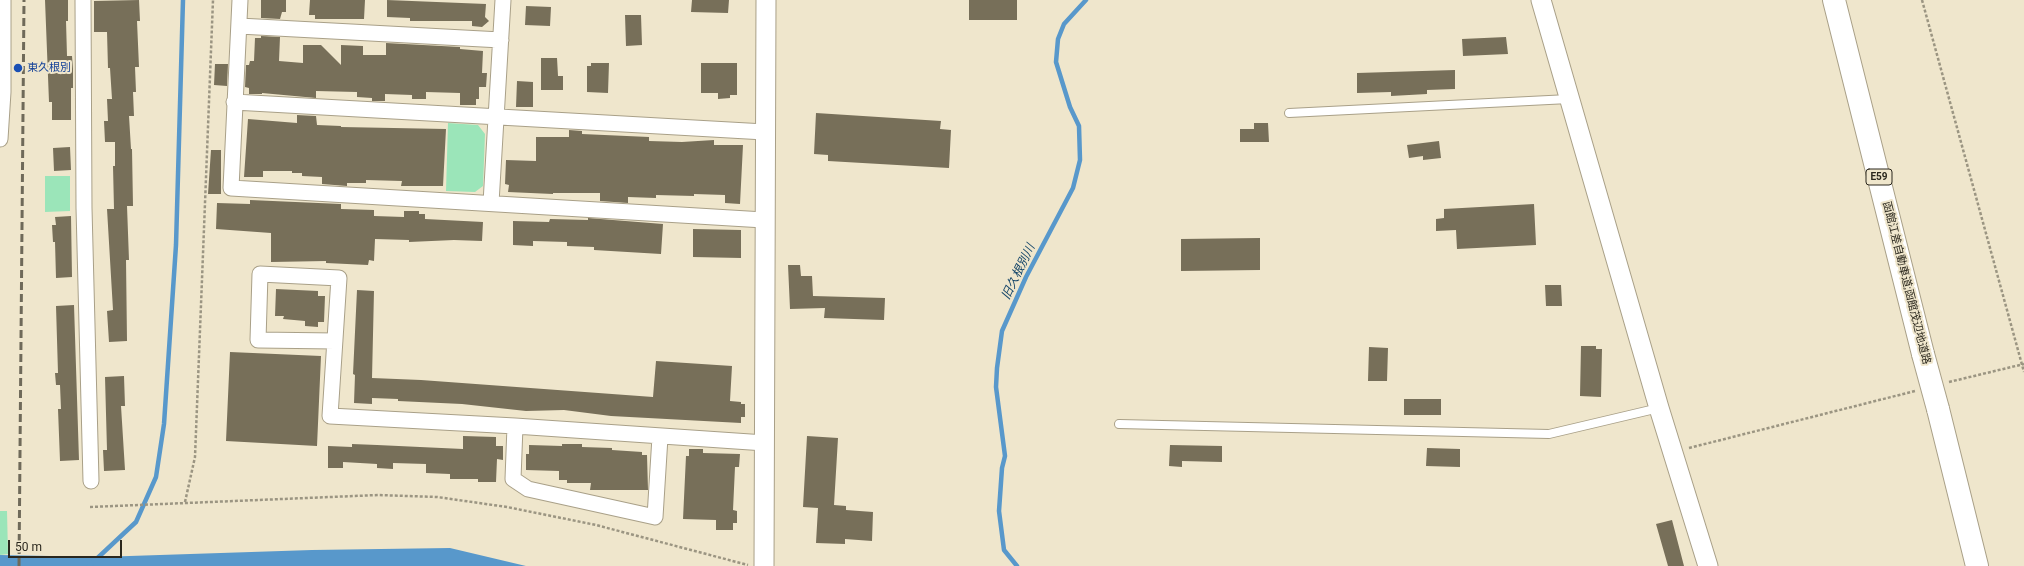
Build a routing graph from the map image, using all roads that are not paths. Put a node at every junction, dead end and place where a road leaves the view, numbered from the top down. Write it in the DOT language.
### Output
graph roads {
  1 [pos="3,0"];
  2 [pos="83,0"];
  3 [pos="240,0"];
  4 [pos="503,0"];
  5 [pos="766,0"];
  6 [pos="1540,0"];
  7 [pos="1834,0"];
  8 [pos="239,26"];
  9 [pos="501,40"];
  10 [pos="1569,99"];
  11 [pos="234,102"];
  12 [pos="1289,113"];
  13 [pos="497,116"];
  14 [pos="765,132"];
  15 [pos="0,139"];
  16 [pos="491,203"];
  17 [pos="764,220"];
  18 [pos="335,341"];
  19 [pos="1659,408"];
  20 [pos="1119,424"];
  21 [pos="515,426"];
  22 [pos="660,437"];
  23 [pos="765,443"];
  24 [pos="91,482"];
  25 [pos="1965,525"];
  26 [pos="763,564"];
  27 [pos="1708,566"];
  28 [pos="1968,566"];
  29 [pos="1977,566"];
  1 -- 15 [label="street"];
  2 -- 24 [label="street"];
  3 -- 8 [label="street"];
  4 -- 9 [label="street"];
  5 -- 14 [label="street"];
  6 -- 10 [label="street"];
  7 -- 25 [label="highway, 函館江差自動車道;函館茂辺地道路 / E59, bridge"];
  8 -- 9 [label="street"];
  8 -- 11 [label="street"];
  9 -- 13 [label="street"];
  10 -- 12 [label="lane"];
  10 -- 19 [label="street"];
  11 -- 13 [label="street"];
  11 -- 16 [label="street"];
  13 -- 14 [label="street"];
  13 -- 16 [label="street"];
  14 -- 17 [label="street"];
  16 -- 17 [label="street"];
  17 -- 23 [label="street"];
  18 -- 18 [label="street"];
  18 -- 21 [label="street"];
  19 -- 20 [label="lane"];
  19 -- 27 [label="street"];
  21 -- 22 [label="street"];
  21 -- 22 [label="street"];
  22 -- 23 [label="street"];
  23 -- 26 [label="street"];
  25 -- 28 [label="highway"];
  25 -- 29 [label="highway, 函館江差自動車道;函館茂辺地道路 / E59"];
}
